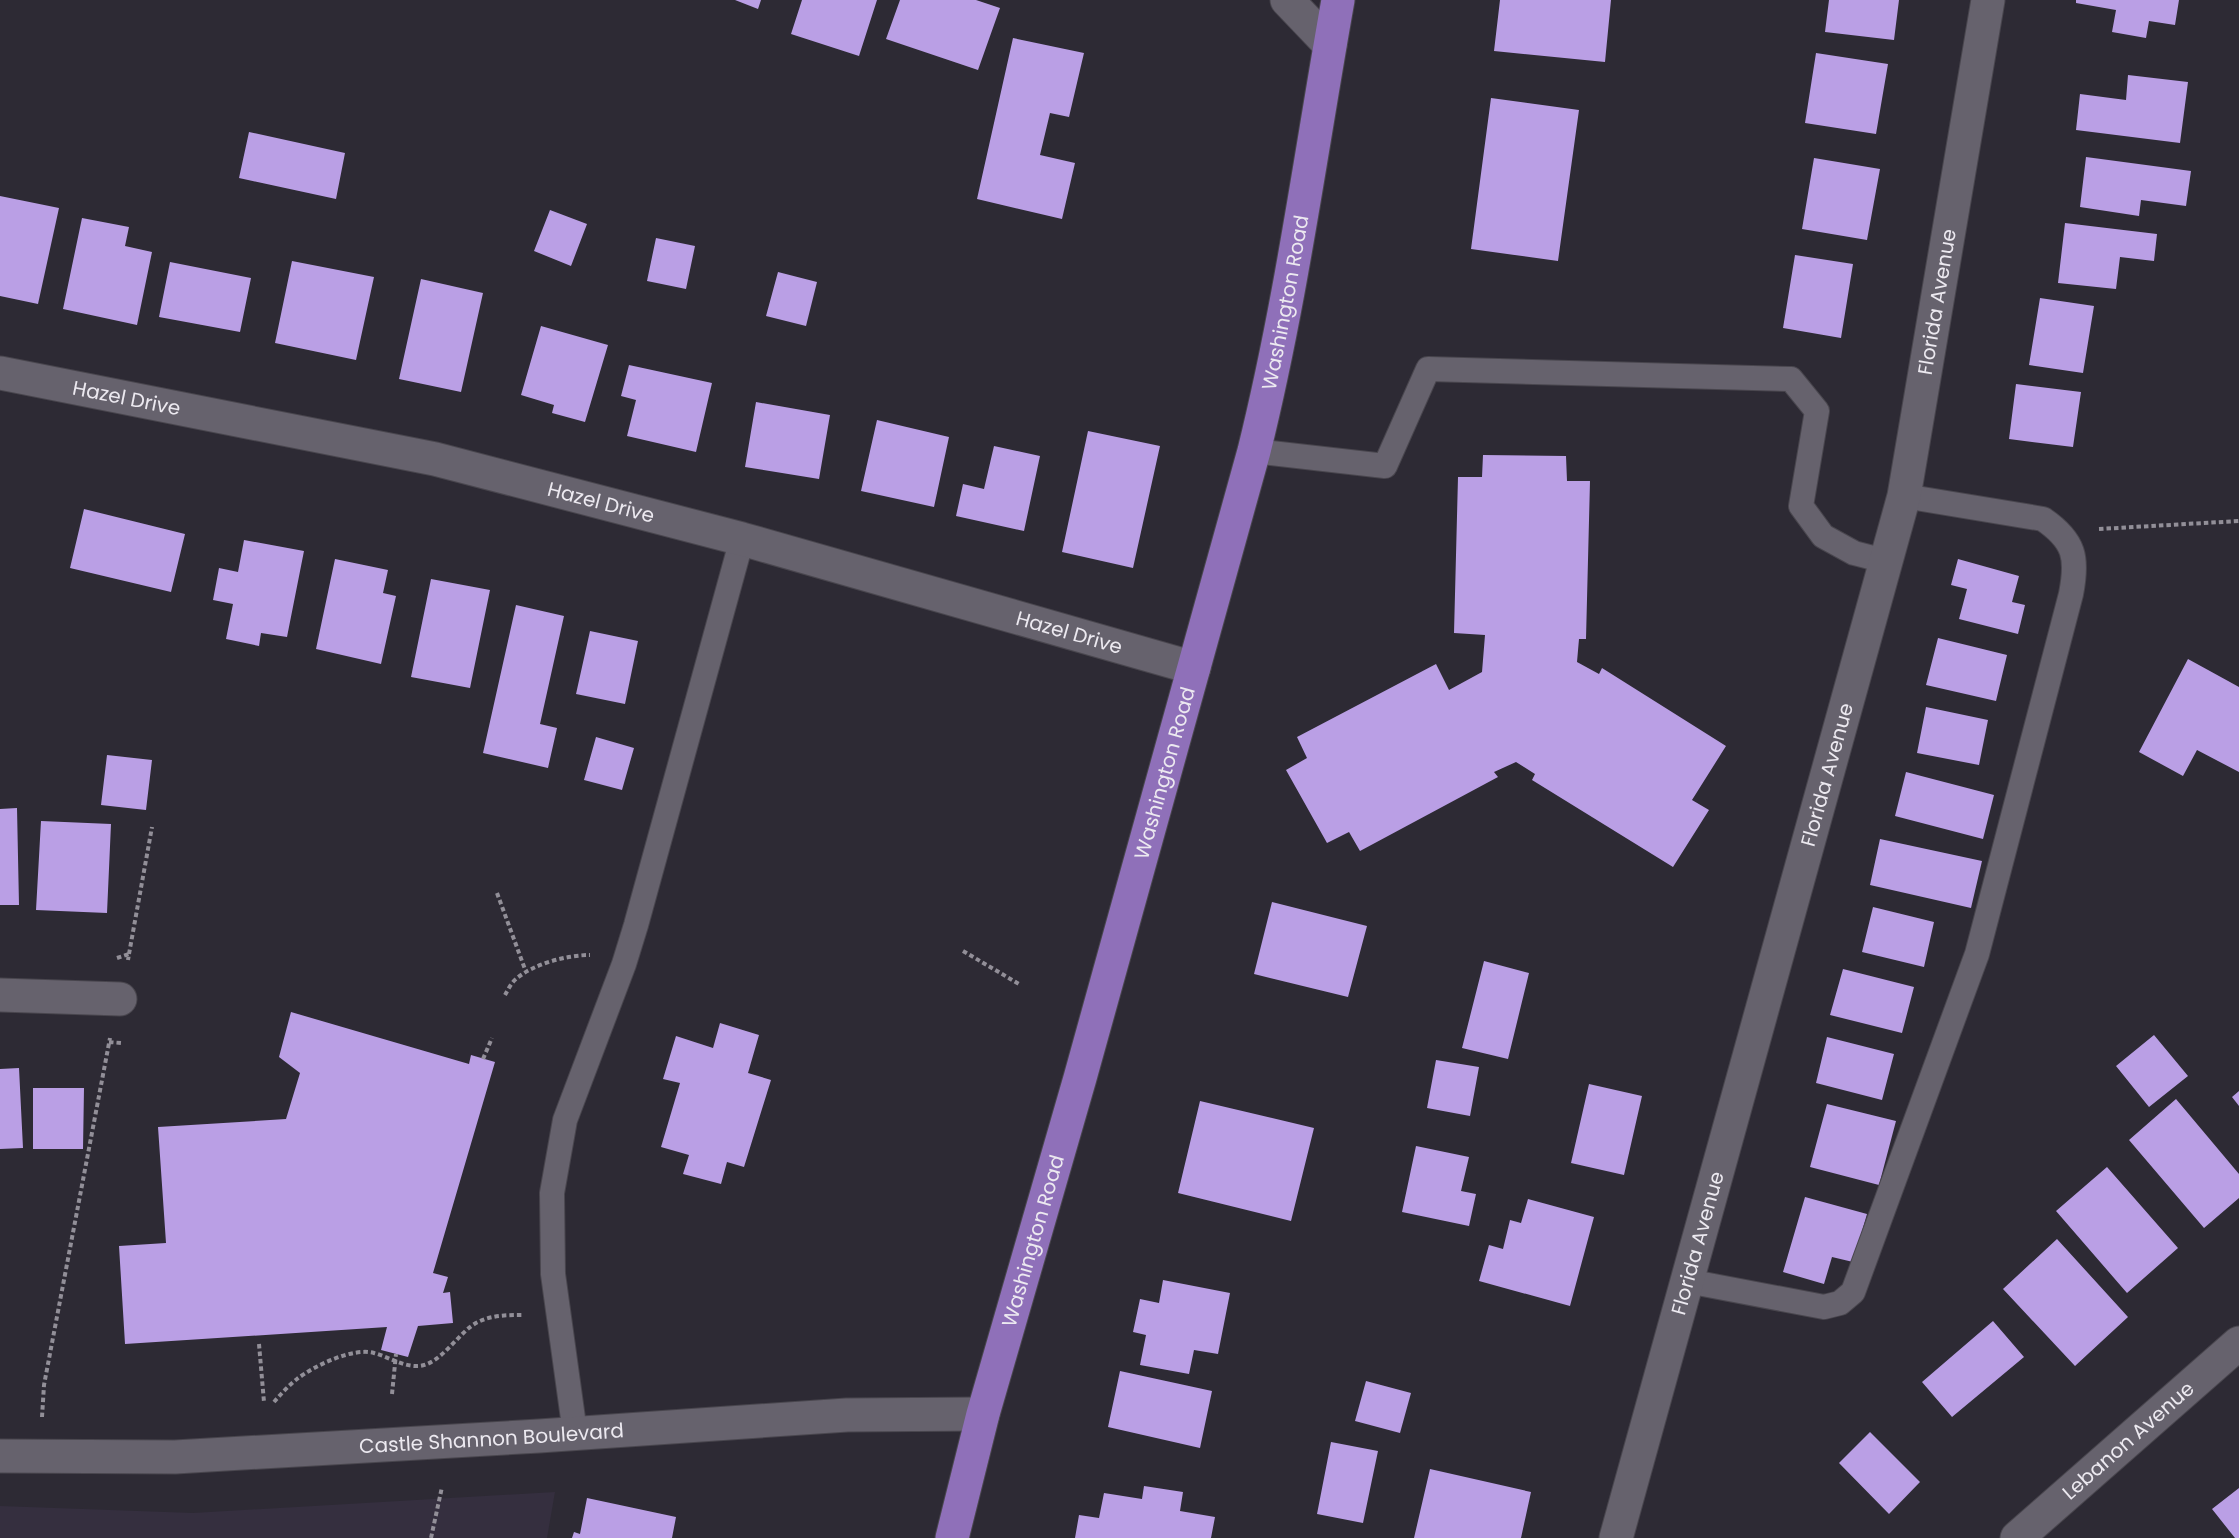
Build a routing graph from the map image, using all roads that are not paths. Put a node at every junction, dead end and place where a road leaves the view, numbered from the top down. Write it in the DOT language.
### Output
graph roads {
  1 [pos="1287,0"];
  2 [pos="1338,0"];
  3 [pos="1988,0"];
  4 [pos="1330,45"];
  5 [pos="0,373"];
  6 [pos="1254,451"];
  7 [pos="1904,496"];
  8 [pos="742,539"];
  9 [pos="1885,561"];
  10 [pos="1194,668"];
  11 [pos="0,995"];
  12 [pos="120,999"];
  13 [pos="1687,1281"];
  14 [pos="2239,1343"];
  15 [pos="982,1414"];
  16 [pos="575,1433"];
  17 [pos="0,1456"];
  18 [pos="952,1538"];
  19 [pos="1617,1538"];
  20 [pos="2017,1538"];
  1 -- 4 [label="street"];
  2 -- 4 [label="main road, Washington Road"];
  3 -- 7 [label="street, Florida Avenue"];
  4 -- 6 [label="main road, Washington Road"];
  5 -- 8 [label="street, Hazel Drive"];
  6 -- 9 [label="lane"];
  6 -- 10 [label="main road, Washington Road"];
  7 -- 9 [label="street, Florida Avenue"];
  7 -- 13 [label="lane"];
  8 -- 10 [label="street, Hazel Drive"];
  8 -- 16 [label="lane"];
  9 -- 13 [label="street, Florida Avenue"];
  10 -- 15 [label="main road, Washington Road"];
  11 -- 12 [label="street"];
  13 -- 19 [label="street, Florida Avenue"];
  14 -- 20 [label="street, Lebanon Avenue"];
  15 -- 16 [label="street, Castle Shannon Boulevard"];
  15 -- 18 [label="main road, Washington Road"];
  16 -- 17 [label="street, Castle Shannon Boulevard"];
}
